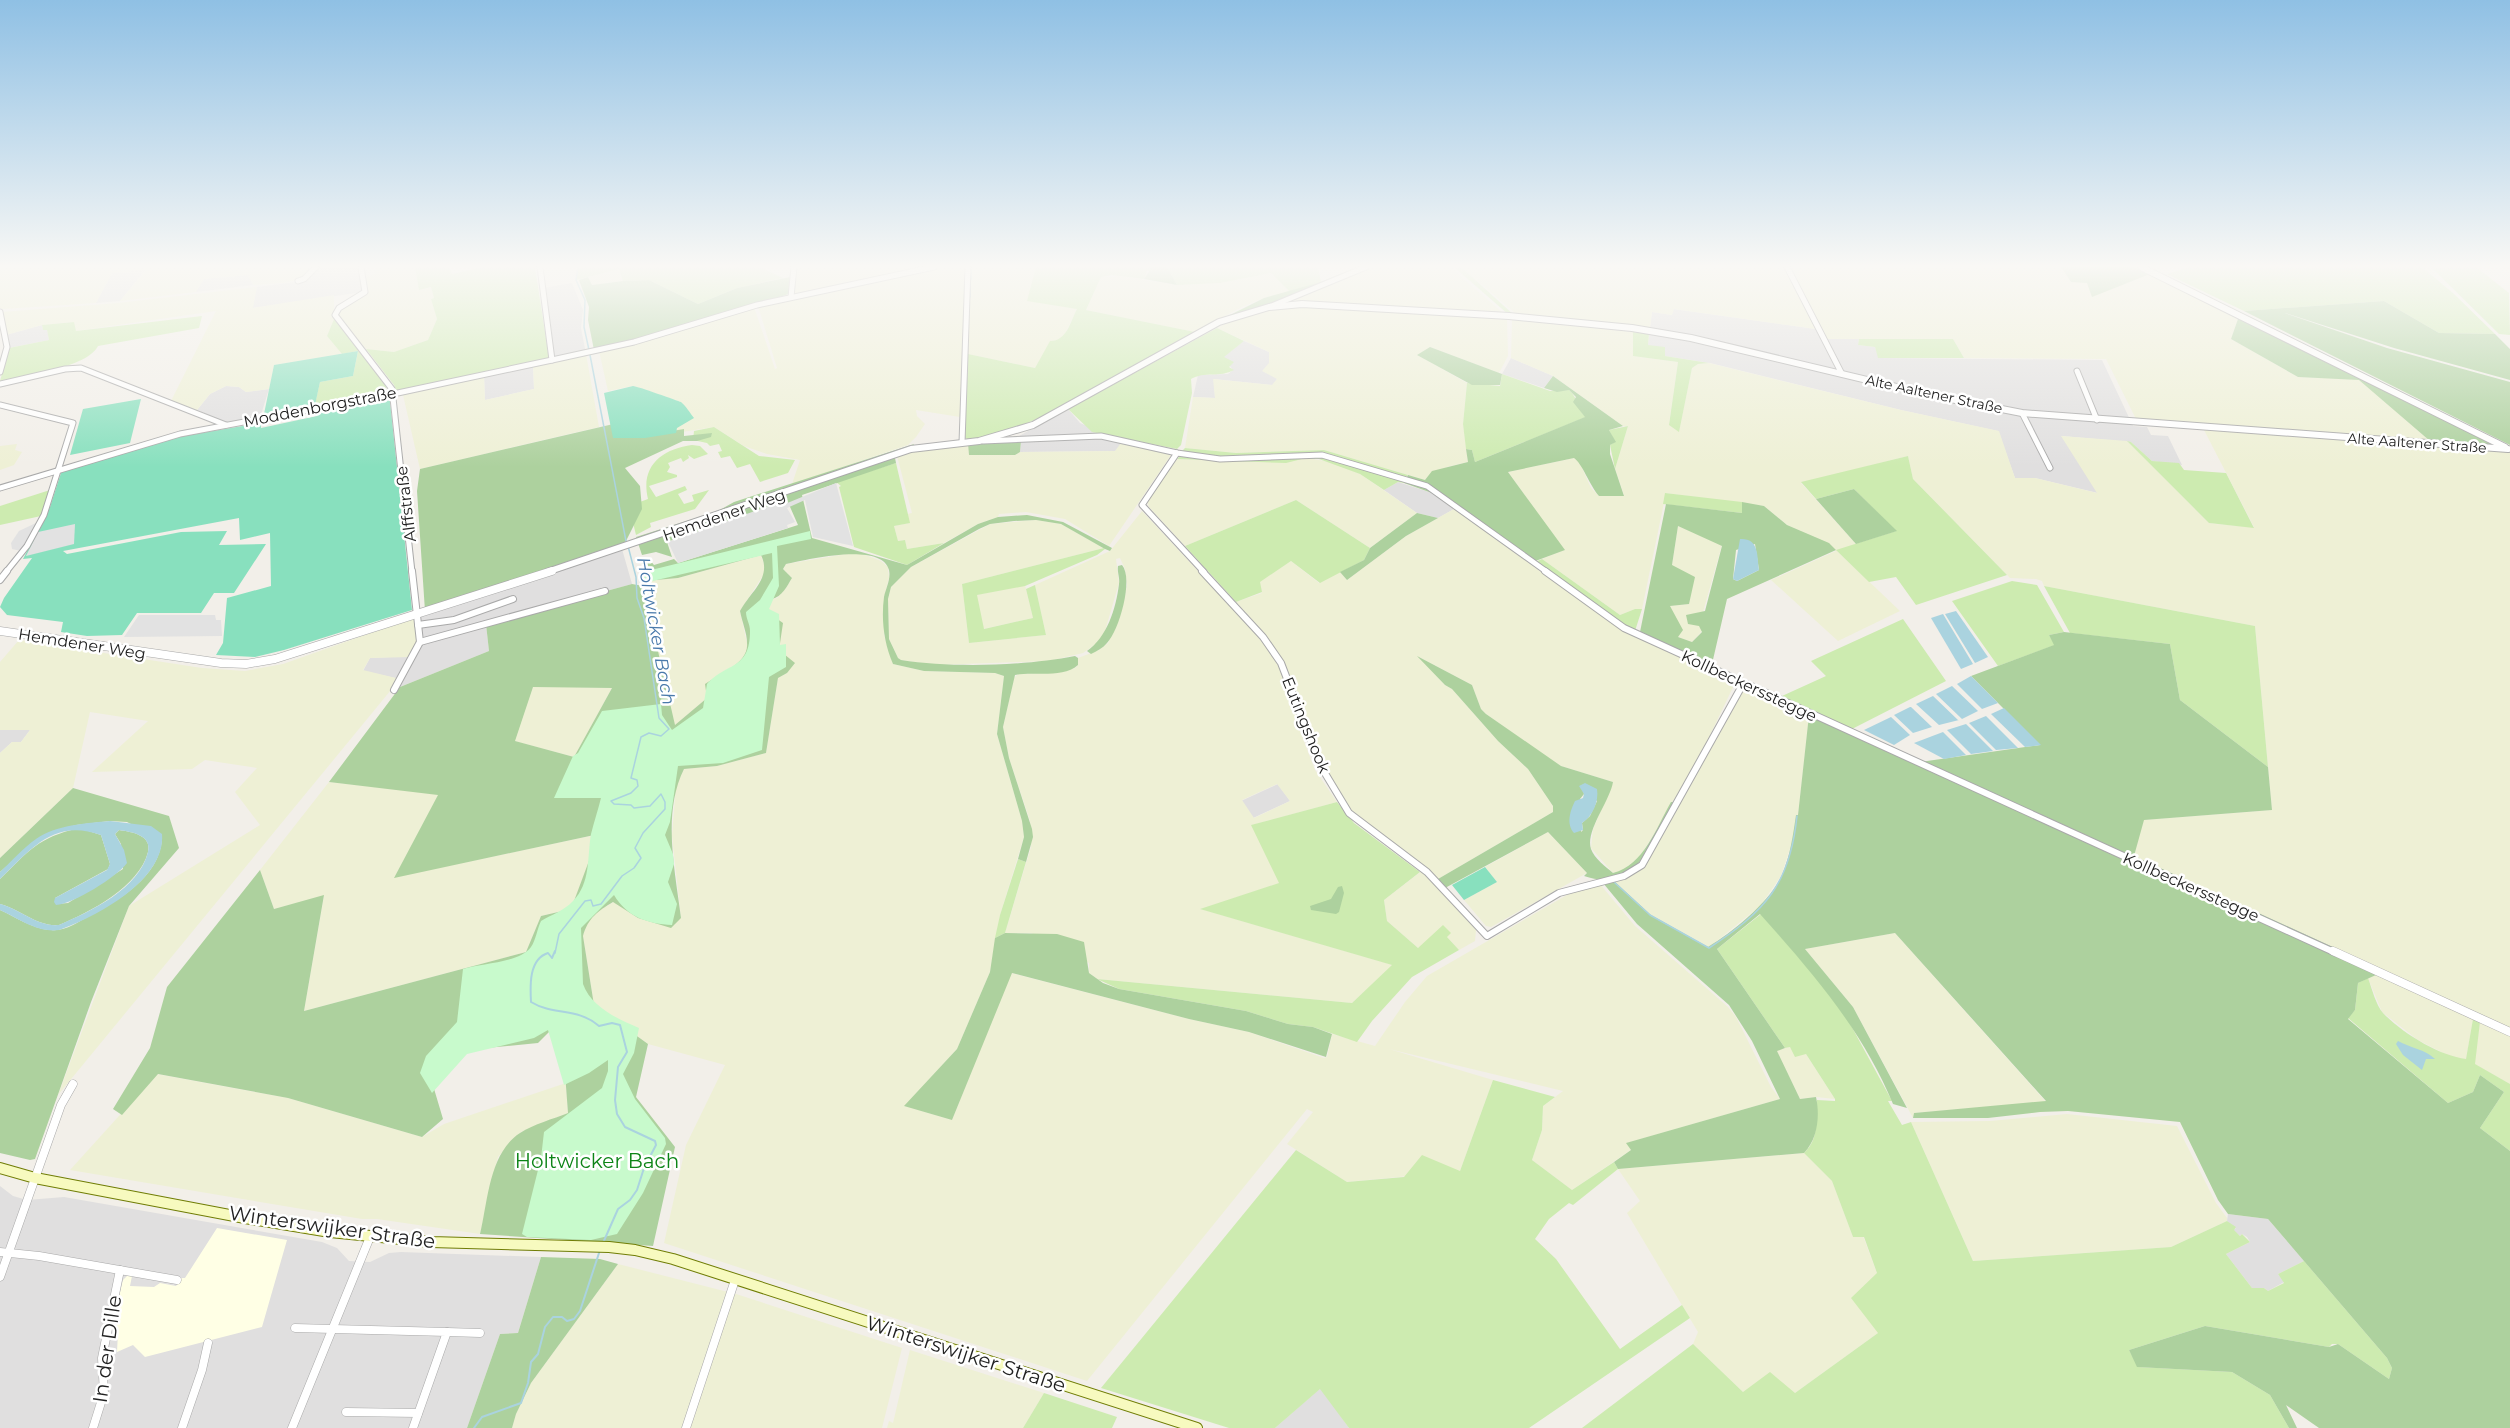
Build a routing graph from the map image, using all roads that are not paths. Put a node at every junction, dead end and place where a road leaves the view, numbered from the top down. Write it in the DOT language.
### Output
graph roads {
  1 [pos="4,334"];
  2 [pos="350,334"];
  3 [pos="549,334"];
  4 [pos="663,334"];
  5 [pos="966,334"];
  6 [pos="1198,334"];
  7 [pos="1665,334"];
  8 [pos="1821,334"];
  9 [pos="2276,334"];
  10 [pos="552,360"];
  11 [pos="2077,371"];
  12 [pos="0,372"];
  13 [pos="1842,374"];
  14 [pos="0,384"];
  15 [pos="393,394"];
  16 [pos="0,405"];
  17 [pos="2022,413"];
  18 [pos="2097,420"];
  19 [pos="226,425"];
  20 [pos="979,441"];
  21 [pos="962,443"];
  22 [pos="2509,449"];
  23 [pos="1177,453"];
  24 [pos="2050,468"];
  25 [pos="58,469"];
  26 [pos="0,488"];
  27 [pos="0,580"];
  28 [pos="605,591"];
  29 [pos="513,599"];
  30 [pos="493,608"];
  31 [pos="417,614"];
  32 [pos="496,621"];
  33 [pos="418,625"];
  34 [pos="0,631"];
  35 [pos="420,642"];
  36 [pos="1743,684"];
  37 [pos="394,690"];
  38 [pos="2510,1032"];
  39 [pos="73,1084"];
  40 [pos="0,1168"];
  41 [pos="35,1178"];
  42 [pos="370,1237"];
  43 [pos="4,1252"];
  44 [pos="120,1270"];
  45 [pos="0,1277"];
  46 [pos="177,1280"];
  47 [pos="735,1280"];
  48 [pos="295,1329"];
  49 [pos="332,1330"];
  50 [pos="447,1332"];
  51 [pos="480,1333"];
  52 [pos="208,1343"];
  53 [pos="346,1412"];
  54 [pos="418,1413"];
  55 [pos="93,1428"];
  56 [pos="182,1428"];
  57 [pos="292,1428"];
  58 [pos="413,1428"];
  59 [pos="686,1428"];
  60 [pos="1197,1428"];
  1 -- 12 [label="street"];
  2 -- 15 [label="street"];
  3 -- 10 [label="street"];
  4 -- 10 [label="street, Moddenborgstraße"];
  5 -- 21 [label="street"];
  6 -- 20 [label="street, Alte Aaltener Straße"];
  7 -- 13 [label="street, Alte Aaltener Straße"];
  8 -- 13 [label="street"];
  9 -- 22 [label="street"];
  10 -- 15 [label="street, Moddenborgstraße"];
  11 -- 18 [label="street"];
  13 -- 17 [label="street, Alte Aaltener Straße"];
  14 -- 19 [label="street"];
  15 -- 19 [label="street, Moddenborgstraße"];
  15 -- 31 [label="street, Alffstraße"];
  16 -- 25 [label="street"];
  17 -- 18 [label="street, Alte Aaltener Straße"];
  17 -- 24 [label="street"];
  18 -- 22 [label="street, Alte Aaltener Straße"];
  19 -- 25 [label="street, Moddenborgstraße"];
  20 -- 21 [label="street, Alte Aaltener Straße"];
  20 -- 23 [label="street, Kollbeckersstegge"];
  21 -- 31 [label="street, Hemdener Weg"];
  23 -- 36 [label="street, Kollbeckersstegge"];
  23 -- 36 [label="street, Eutingshook"];
  25 -- 26 [label="street, Moddenborgstraße"];
  25 -- 27 [label="street"];
  28 -- 32 [label="street"];
  29 -- 30 [label="street"];
  30 -- 32 [label="street"];
  30 -- 33 [label="street"];
  31 -- 33 [label="street"];
  31 -- 34 [label="street, Hemdener Weg"];
  32 -- 35 [label="street"];
  33 -- 35 [label="street"];
  35 -- 37 [label="street"];
  36 -- 38 [label="street, Kollbeckersstegge"];
  39 -- 41 [label="street"];
  40 -- 41 [label="main road, Winterswijker Straße"];
  41 -- 42 [label="main road, Winterswijker Straße"];
  41 -- 43 [label="street"];
  42 -- 47 [label="main road, Winterswijker Straße"];
  42 -- 49 [label="street"];
  43 -- 44 [label="street"];
  43 -- 45 [label="street"];
  44 -- 46 [label="street"];
  44 -- 55 [label="street, In der Dille"];
  47 -- 59 [label="street"];
  47 -- 60 [label="main road, Winterswijker Straße"];
  48 -- 49 [label="street"];
  49 -- 50 [label="street"];
  49 -- 57 [label="street"];
  50 -- 51 [label="street"];
  50 -- 54 [label="street"];
  52 -- 56 [label="street"];
  53 -- 54 [label="street"];
  54 -- 58 [label="street"];
}
